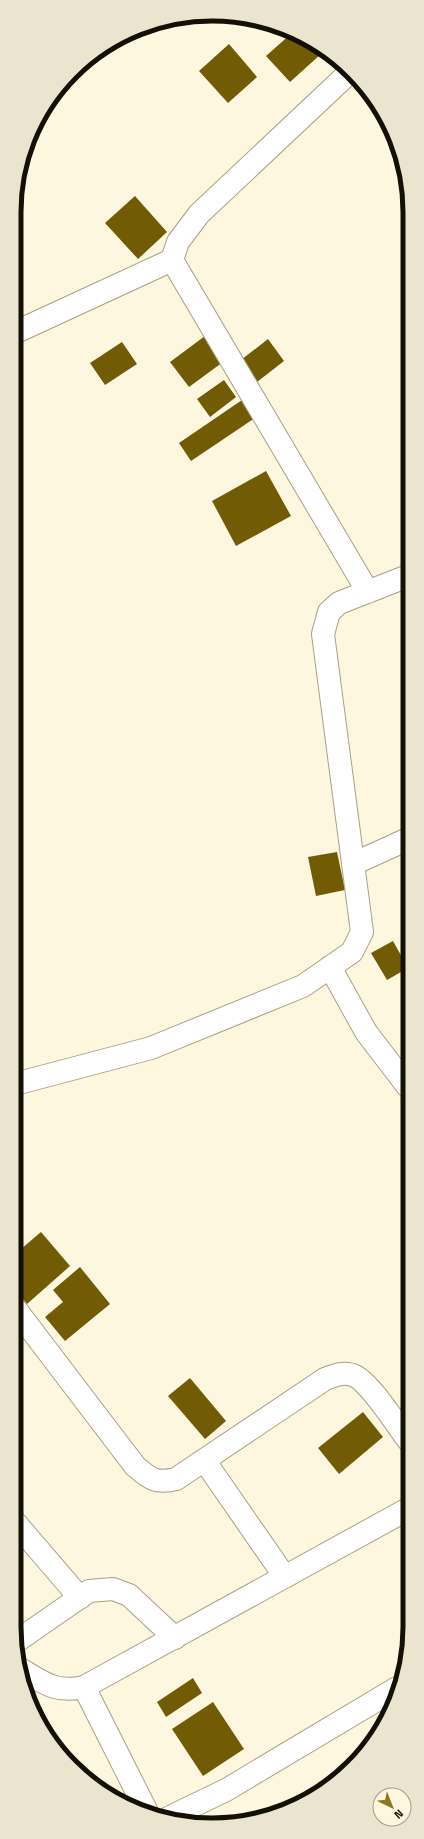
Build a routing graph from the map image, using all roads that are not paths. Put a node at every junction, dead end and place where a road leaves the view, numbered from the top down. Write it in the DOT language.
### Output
graph roads {
  1 [pos="346,76"];
  2 [pos="172,260"];
  3 [pos="21,330"];
  4 [pos="403,578"];
  5 [pos="368,592"];
  6 [pos="403,841"];
  7 [pos="353,864"];
  8 [pos="330,967"];
  9 [pos="403,1080"];
  10 [pos="21,1082"];
  11 [pos="21,1316"];
  12 [pos="403,1433"];
  13 [pos="204,1460"];
  14 [pos="403,1512"];
  15 [pos="21,1529"];
  16 [pos="284,1577"];
  17 [pos="80,1598"];
  18 [pos="21,1638"];
  19 [pos="175,1638"];
  20 [pos="27,1673"];
  21 [pos="84,1687"];
  22 [pos="392,1691"];
  23 [pos="143,1805"];
  24 [pos="176,1814"];
  1 -- 2 [label="street"];
  2 -- 3 [label="street"];
  2 -- 5 [label="street"];
  4 -- 5 [label="street"];
  5 -- 7 [label="street"];
  6 -- 7 [label="street"];
  7 -- 8 [label="street"];
  8 -- 9 [label="street"];
  8 -- 10 [label="street"];
  11 -- 13 [label="street"];
  12 -- 13 [label="street"];
  13 -- 16 [label="street"];
  14 -- 16 [label="street"];
  15 -- 17 [label="street"];
  16 -- 19 [label="street"];
  17 -- 18 [label="street"];
  17 -- 19 [label="street"];
  19 -- 21 [label="street"];
  20 -- 21 [label="street"];
  21 -- 23 [label="street"];
  22 -- 24 [label="street"];
}
